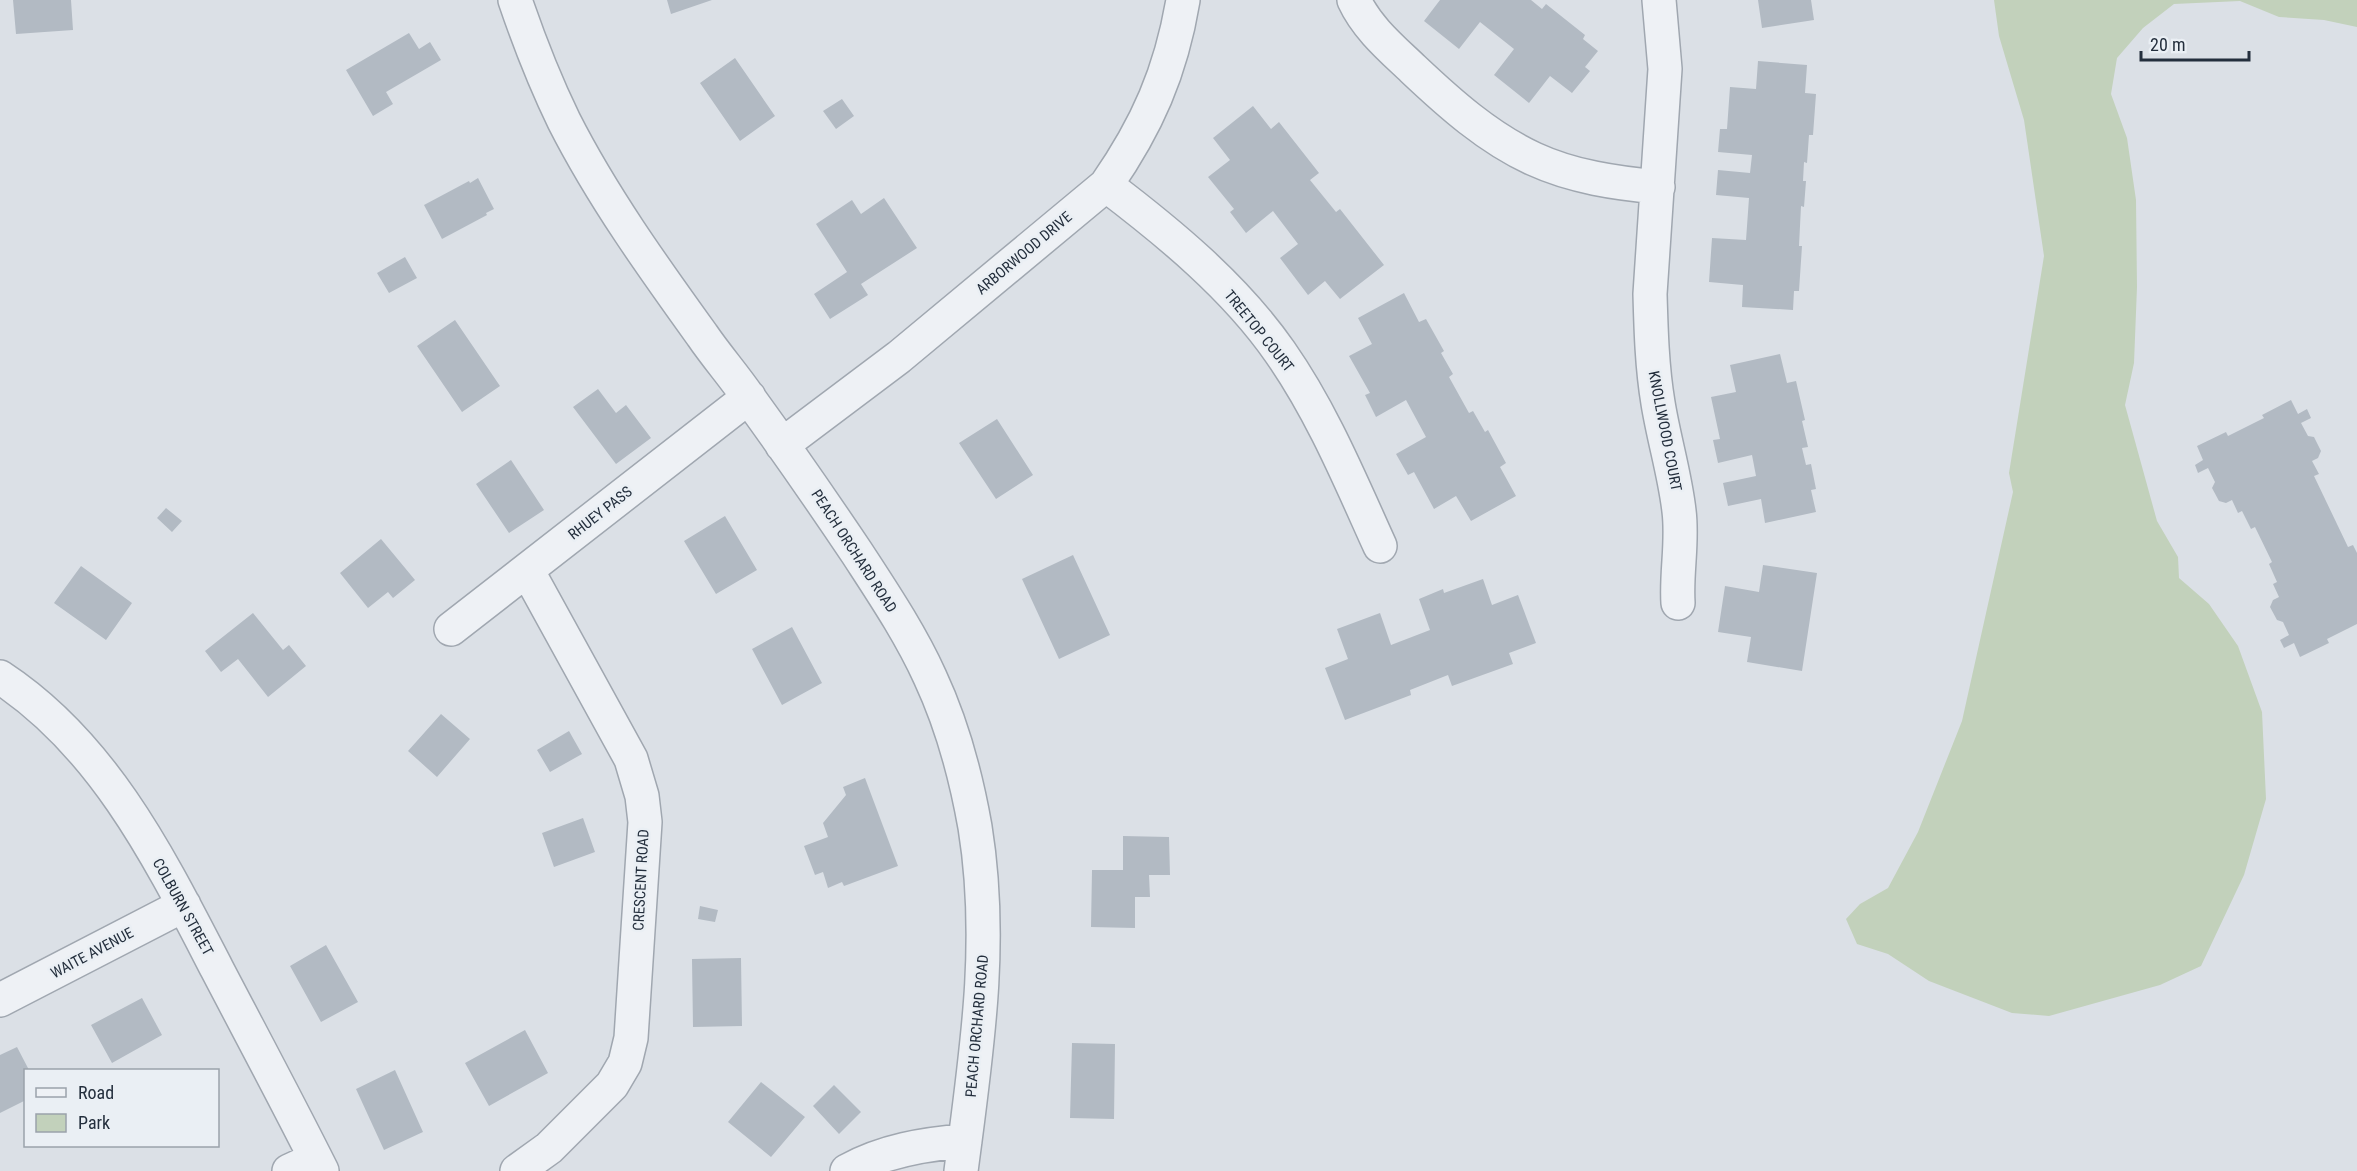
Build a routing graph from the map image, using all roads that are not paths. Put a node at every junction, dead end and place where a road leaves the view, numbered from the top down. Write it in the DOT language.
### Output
graph roads {
  1 [pos="515,0"];
  2 [pos="1183,0"];
  3 [pos="1354,0"];
  4 [pos="1659,0"];
  5 [pos="1106,185"];
  6 [pos="1658,188"];
  7 [pos="749,397"];
  8 [pos="782,445"];
  9 [pos="1380,546"];
  10 [pos="527,570"];
  11 [pos="1678,603"];
  12 [pos="451,629"];
  13 [pos="0,677"];
  14 [pos="184,905"];
  15 [pos="0,1000"];
  16 [pos="963,1156"];
  17 [pos="309,1167"];
  18 [pos="517,1171"];
  19 [pos="847,1171"];
  1 -- 7 [label="street, PEACH ORCHARD ROAD"];
  2 -- 5 [label="street, ARBORWOOD DRIVE"];
  3 -- 6 [label="street"];
  4 -- 6 [label="street, KNOLLWOOD COURT"];
  5 -- 8 [label="street, ARBORWOOD DRIVE"];
  5 -- 9 [label="street, TREETOP COURT"];
  6 -- 11 [label="street, KNOLLWOOD COURT"];
  7 -- 8 [label="street, PEACH ORCHARD ROAD"];
  7 -- 10 [label="street, RHUEY PASS"];
  8 -- 16 [label="street, PEACH ORCHARD ROAD"];
  10 -- 12 [label="street, RHUEY PASS"];
  10 -- 18 [label="street, CRESCENT ROAD"];
  13 -- 14 [label="street, COLBURN STREET"];
  14 -- 15 [label="street, WAITE AVENUE"];
  14 -- 17 [label="street, COLBURN STREET"];
  16 -- 19 [label="street"];
}
